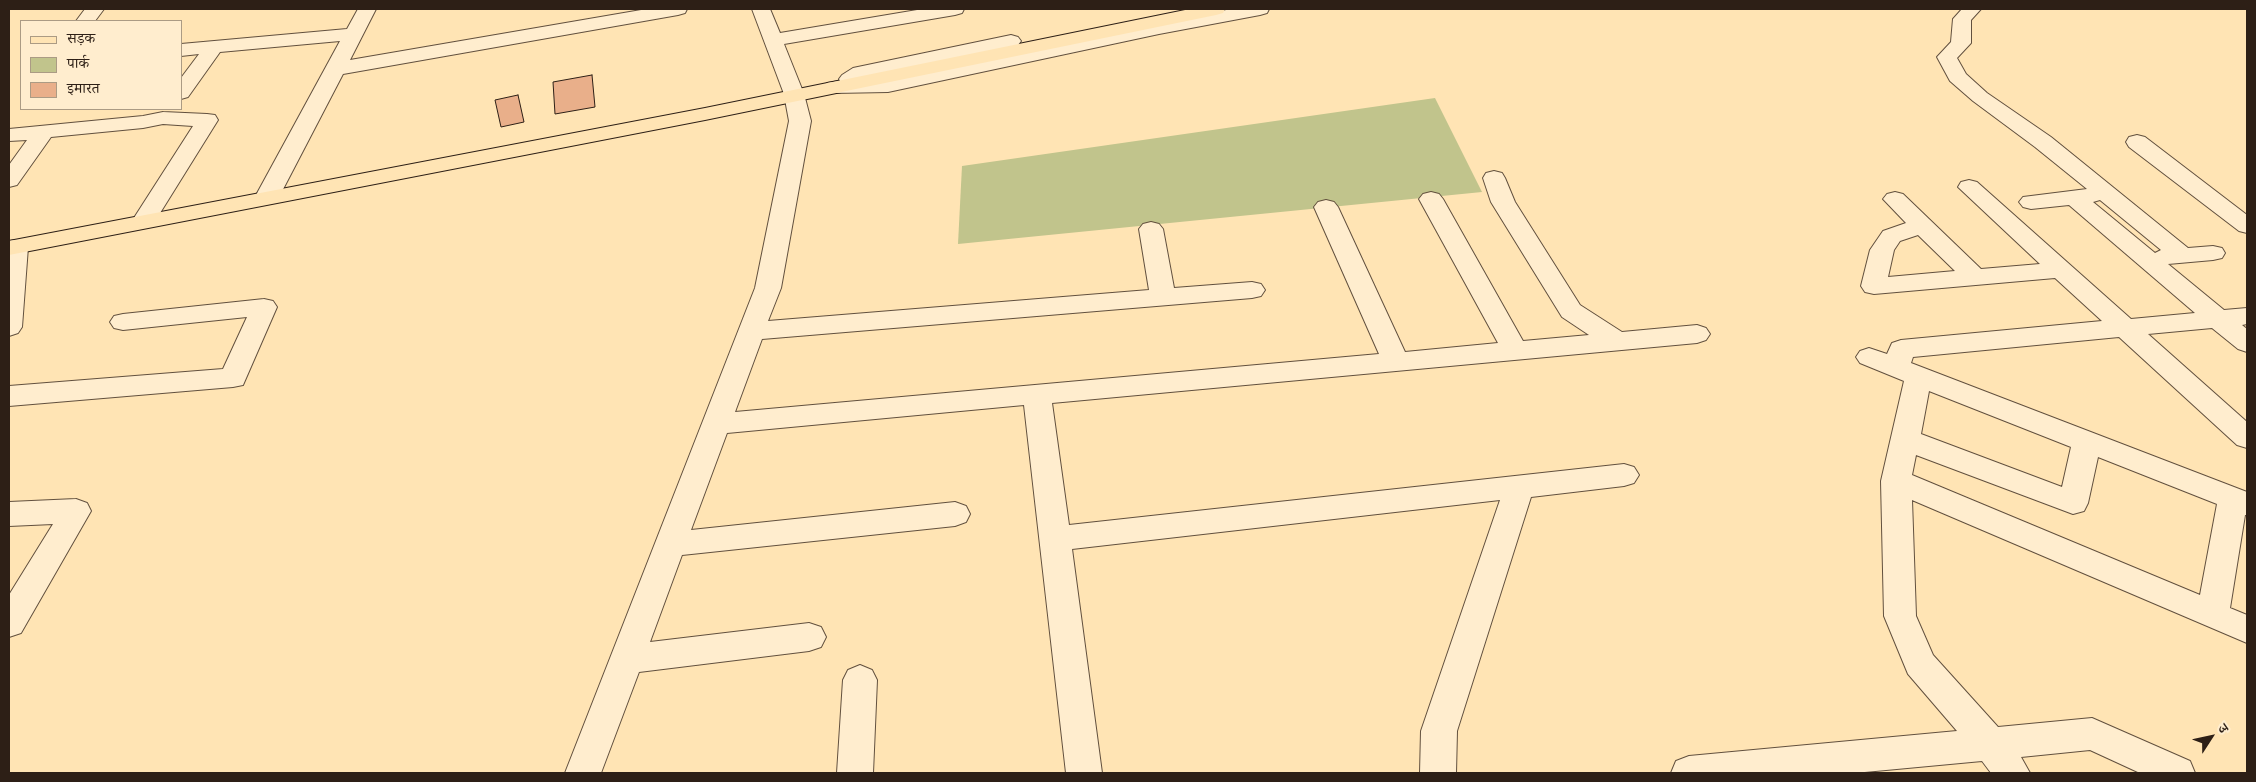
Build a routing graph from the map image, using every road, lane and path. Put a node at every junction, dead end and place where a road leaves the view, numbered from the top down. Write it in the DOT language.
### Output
graph roads {
  1 [pos="95,9"];
  2 [pos="367,9"];
  3 [pos="678,9"];
  4 [pos="761,9"];
  5 [pos="956,9"];
  6 [pos="1164,9"];
  7 [pos="1216,9"];
  8 [pos="1260,9"];
  9 [pos="1972,9"];
  10 [pos="86,20"];
  11 [pos="355,34"];
  12 [pos="774,40"];
  13 [pos="214,47"];
  14 [pos="182,50"];
  15 [pos="335,69"];
  16 [pos="834,87"];
  17 [pos="182,92"];
  18 [pos="794,94"];
  19 [pos="166,113"];
  20 [pos="45,131"];
  21 [pos="9,135"];
  22 [pos="2137,142"];
  23 [pos="1494,178"];
  24 [pos="9,180"];
  25 [pos="1969,187"];
  26 [pos="2107,194"];
  27 [pos="267,197"];
  28 [pos="2074,198"];
  29 [pos="1431,199"];
  30 [pos="1895,199"];
  31 [pos="2031,202"];
  32 [pos="1326,208"];
  33 [pos="144,221"];
  34 [pos="1922,225"];
  35 [pos="2247,226"];
  36 [pos="1151,229"];
  37 [pos="13,247"];
  38 [pos="2213,252"];
  39 [pos="2182,255"];
  40 [pos="2146,259"];
  41 [pos="2061,270"];
  42 [pos="1976,278"];
  43 [pos="1252,290"];
  44 [pos="1163,297"];
  45 [pos="2247,316"];
  46 [pos="2218,318"];
  47 [pos="123,322"];
  48 [pos="9,327"];
  49 [pos="2125,327"];
  50 [pos="752,331"];
  51 [pos="1697,334"];
  52 [pos="1618,341"];
  53 [pos="2247,343"];
  54 [pos="1516,350"];
  55 [pos="1869,357"];
  56 [pos="1396,362"];
  57 [pos="1908,372"];
  58 [pos="1037,394"];
  59 [pos="9,396"];
  60 [pos="716,424"];
  61 [pos="2247,438"];
  62 [pos="1905,439"];
  63 [pos="2087,442"];
  64 [pos="1624,475"];
  65 [pos="1896,482"];
  66 [pos="1520,486"];
  67 [pos="2240,501"];
  68 [pos="9,514"];
  69 [pos="954,514"];
  70 [pos="1055,539"];
  71 [pos="670,544"];
  72 [pos="2213,615"];
  73 [pos="9,623"];
  74 [pos="2247,629"];
  75 [pos="808,636"];
  76 [pos="626,660"];
  77 [pos="860,680"];
  78 [pos="1991,745"];
  79 [pos="583,773"];
  80 [pos="855,773"];
  81 [pos="1084,773"];
  82 [pos="1438,773"];
  83 [pos="1689,773"];
  84 [pos="2012,773"];
  85 [pos="2177,773"];
  1 -- 10 [label="street"];
  2 -- 11 [label="street"];
  3 -- 15 [label="street"];
  4 -- 12 [label="street"];
  5 -- 12 [label="street"];
  6 -- 16 [label="street"];
  7 -- 16 [label="main road"];
  8 -- 16 [label="street"];
  9 -- 26 [label="street"];
  11 -- 13 [label="street"];
  11 -- 15 [label="street"];
  12 -- 18 [label="street"];
  13 -- 14 [label="street"];
  13 -- 17 [label="street"];
  15 -- 27 [label="street"];
  16 -- 18 [label="main road"];
  18 -- 27 [label="main road"];
  18 -- 50 [label="street"];
  19 -- 20 [label="street"];
  19 -- 33 [label="street"];
  20 -- 21 [label="street"];
  20 -- 24 [label="street"];
  22 -- 35 [label="street"];
  23 -- 52 [label="street"];
  25 -- 41 [label="street"];
  26 -- 28 [label="street"];
  26 -- 39 [label="street"];
  27 -- 33 [label="main road"];
  28 -- 31 [label="street"];
  28 -- 40 [label="street"];
  29 -- 54 [label="street"];
  30 -- 34 [label="street"];
  32 -- 56 [label="street"];
  33 -- 37 [label="main road"];
  34 -- 42 [label="street"];
  34 -- 42 [label="street"];
  36 -- 44 [label="street"];
  37 -- 48 [label="street"];
  38 -- 39 [label="street"];
  39 -- 40 [label="street"];
  40 -- 46 [label="street"];
  41 -- 42 [label="street"];
  41 -- 49 [label="street"];
  43 -- 44 [label="street"];
  44 -- 50 [label="street"];
  45 -- 46 [label="street"];
  46 -- 49 [label="street"];
  46 -- 53 [label="street"];
  47 -- 59 [label="street"];
  49 -- 57 [label="street"];
  49 -- 61 [label="street"];
  50 -- 60 [label="street"];
  51 -- 52 [label="street"];
  52 -- 54 [label="street"];
  54 -- 56 [label="street"];
  55 -- 57 [label="street"];
  56 -- 58 [label="street"];
  57 -- 62 [label="street"];
  57 -- 63 [label="street"];
  58 -- 60 [label="street"];
  58 -- 70 [label="street"];
  60 -- 71 [label="street"];
  62 -- 63 [label="street"];
  62 -- 65 [label="street"];
  63 -- 67 [label="street"];
  64 -- 66 [label="street"];
  65 -- 72 [label="street"];
  65 -- 78 [label="street"];
  66 -- 70 [label="street"];
  66 -- 82 [label="street"];
  67 -- 72 [label="street"];
  68 -- 73 [label="street"];
  69 -- 71 [label="street"];
  70 -- 81 [label="street"];
  71 -- 76 [label="street"];
  72 -- 74 [label="street"];
  75 -- 76 [label="street"];
  76 -- 79 [label="street"];
  77 -- 80 [label="street"];
  78 -- 83 [label="street"];
  78 -- 84 [label="street"];
  78 -- 85 [label="street"];
}
